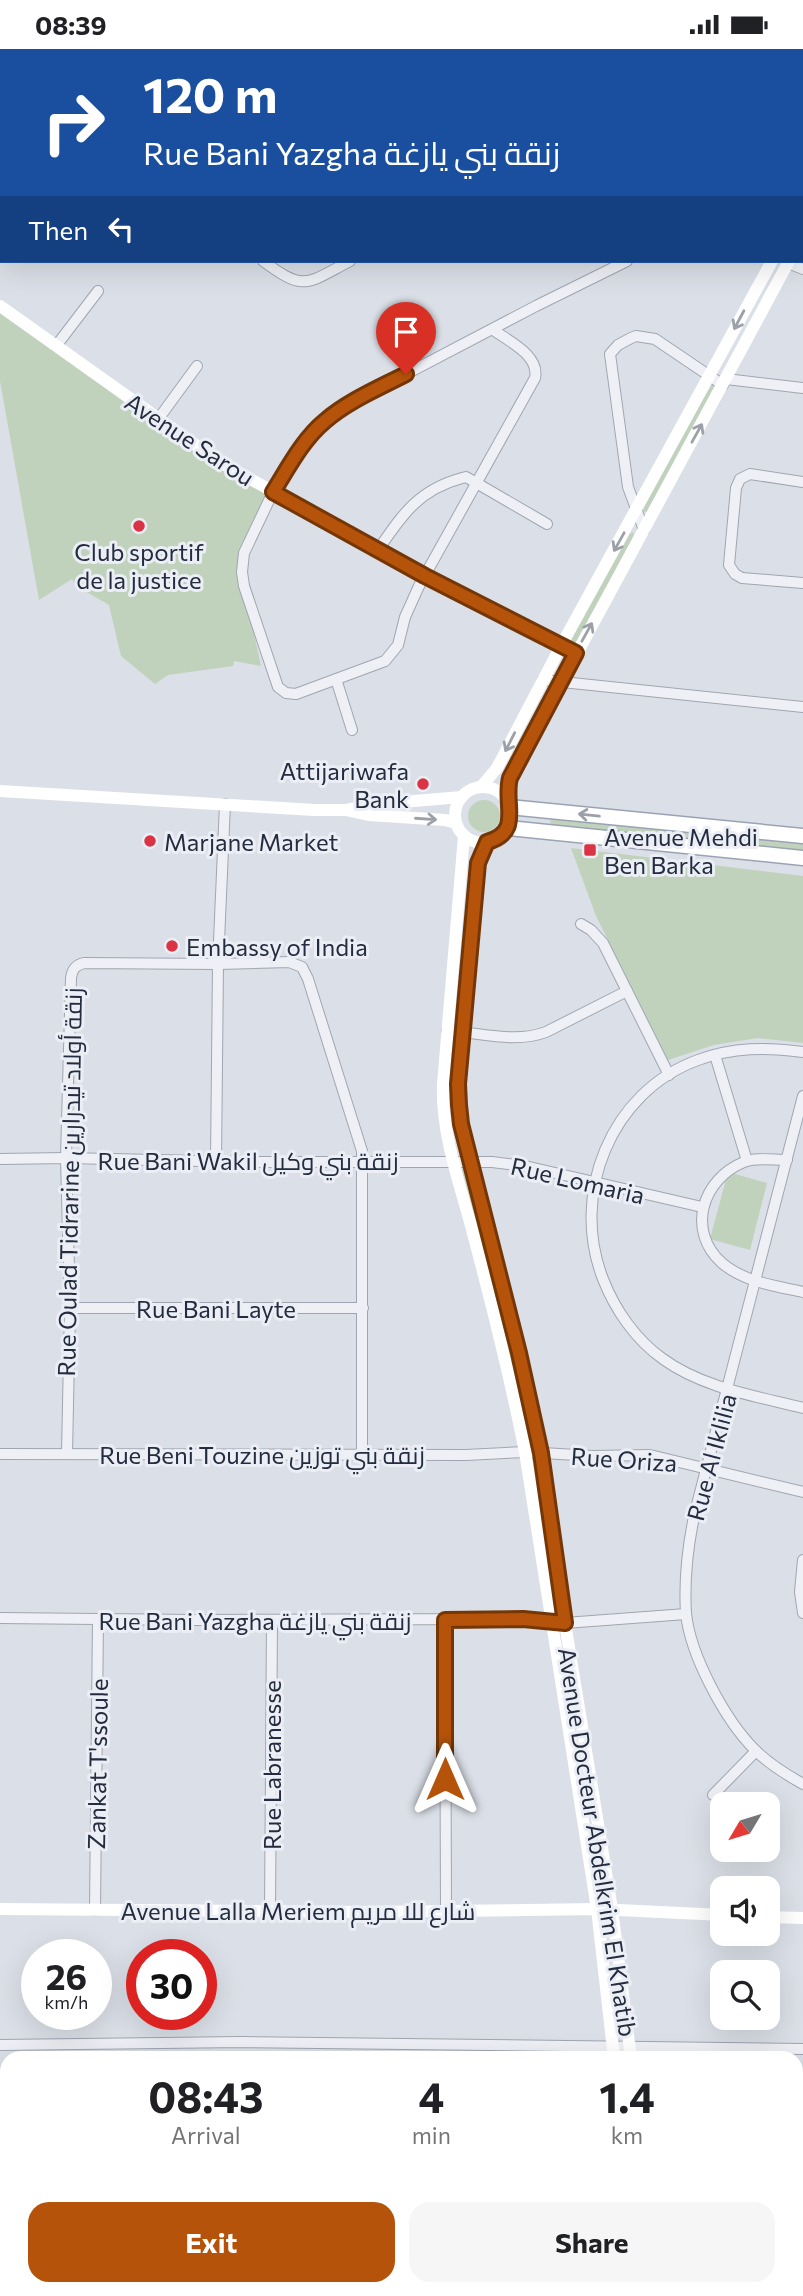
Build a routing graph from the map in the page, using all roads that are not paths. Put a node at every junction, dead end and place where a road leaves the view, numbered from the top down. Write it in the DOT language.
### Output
graph roads {
  1 [pos="267,263"];
  2 [pos="346,263"];
  3 [pos="623,263"];
  4 [pos="771,263"];
  5 [pos="788,263"];
  6 [pos="98,291"];
  7 [pos="0,306"];
  8 [pos="492,329"];
  9 [pos="56,346"];
  10 [pos="197,366"];
  11 [pos="709,377"];
  12 [pos="724,382"];
  13 [pos="803,388"];
  14 [pos="159,418"];
  15 [pos="803,482"];
  16 [pos="476,483"];
  17 [pos="273,492"];
  18 [pos="636,511"];
  19 [pos="547,524"];
  20 [pos="644,530"];
  21 [pos="378,550"];
  22 [pos="425,576"];
  23 [pos="803,583"];
  24 [pos="561,646"];
  25 [pos="576,653"];
  26 [pos="336,679"];
  27 [pos="543,680"];
  28 [pos="559,683"];
  29 [pos="803,707"];
  30 [pos="352,730"];
  31 [pos="481,787"];
  32 [pos="0,791"];
  33 [pos="462,797"];
  34 [pos="225,804"];
  35 [pos="509,806"];
  36 [pos="346,810"];
  37 [pos="456,823"];
  38 [pos="508,828"];
  39 [pos="464,836"];
  40 [pos="803,836"];
  41 [pos="487,842"];
  42 [pos="803,858"];
  43 [pos="581,925"];
  44 [pos="218,964"];
  45 [pos="627,991"];
  46 [pos="447,1031"];
  47 [pos="464,1032"];
  48 [pos="803,1052"];
  49 [pos="715,1055"];
  50 [pos="669,1075"];
  51 [pos="803,1096"];
  52 [pos="66,1158"];
  53 [pos="0,1159"];
  54 [pos="787,1160"];
  55 [pos="454,1161"];
  56 [pos="470,1161"];
  57 [pos="747,1161"];
  58 [pos="216,1162"];
  59 [pos="362,1162"];
  60 [pos="593,1183"];
  61 [pos="702,1207"];
  62 [pos="755,1281"];
  63 [pos="803,1292"];
  64 [pos="69,1308"];
  65 [pos="363,1308"];
  66 [pos="729,1389"];
  67 [pos="803,1408"];
  68 [pos="525,1452"];
  69 [pos="67,1453"];
  70 [pos="541,1453"];
  71 [pos="0,1454"];
  72 [pos="362,1455"];
  73 [pos="707,1469"];
  74 [pos="803,1492"];
  75 [pos="803,1560"];
  76 [pos="803,1613"];
  77 [pos="686,1614"];
  78 [pos="0,1618"];
  79 [pos="98,1619"];
  80 [pos="272,1620"];
  81 [pos="445,1620"];
  82 [pos="551,1622"];
  83 [pos="565,1623"];
  84 [pos="756,1751"];
  85 [pos="803,1784"];
  86 [pos="716,1792"];
  87 [pos="0,1909"];
  88 [pos="597,1909"];
  89 [pos="612,1909"];
  90 [pos="95,1910"];
  91 [pos="270,1910"];
  92 [pos="446,1911"];
  93 [pos="710,1914"];
  94 [pos="780,1917"];
  95 [pos="803,1918"];
  96 [pos="0,2045"];
  97 [pos="803,2049"];
  98 [pos="578,2051"];
  99 [pos="614,2051"];
  100 [pos="630,2051"];
  101 [pos="688,2051"];
  1 -- 2 [label="street"];
  3 -- 8 [label="street"];
  4 -- 11 [label="main road, one-way"];
  5 -- 12 [label="main road"];
  6 -- 9 [label="street"];
  7 -- 9 [label="main road, Avenue Sarou"];
  8 -- 16 [label="street"];
  8 -- 17 [label="street"];
  9 -- 14 [label="main road, Avenue Sarou"];
  10 -- 14 [label="street"];
  11 -- 12 [label="street"];
  11 -- 18 [label="main road"];
  11 -- 18 [label="street"];
  12 -- 13 [label="street"];
  20 -- 12 [label="main road, one-way"];
  14 -- 17 [label="main road, Avenue Sarou"];
  15 -- 23 [label="street"];
  16 -- 19 [label="street"];
  16 -- 21 [label="street"];
  16 -- 22 [label="street"];
  17 -- 21 [label="main road, Avenue Sarou"];
  17 -- 26 [label="street"];
  18 -- 20 [label="street"];
  18 -- 24 [label="main road, one-way"];
  25 -- 20 [label="main road, one-way"];
  21 -- 22 [label="main road, Avenue Sarou"];
  22 -- 24 [label="main road, Avenue Sarou"];
  22 -- 26 [label="street"];
  24 -- 25 [label="main road, Avenue Sarou"];
  24 -- 27 [label="main road"];
  25 -- 28 [label="main road"];
  26 -- 30 [label="street"];
  27 -- 28 [label="street"];
  27 -- 31 [label="main road, one-way"];
  28 -- 29 [label="street"];
  28 -- 35 [label="main road"];
  31 -- 33 [label="main road"];
  31 -- 35 [label="main road"];
  32 -- 34 [label="main road"];
  33 -- 36 [label="main road"];
  33 -- 37 [label="main road"];
  34 -- 36 [label="main road"];
  34 -- 44 [label="street"];
  35 -- 38 [label="main road"];
  40 -- 35 [label="main road, one-way"];
  36 -- 37 [label="main road, one-way"];
  37 -- 39 [label="main road"];
  38 -- 41 [label="main road"];
  38 -- 42 [label="main road"];
  39 -- 41 [label="main road"];
  39 -- 46 [label="main road, Avenue Docteur Abdelkrim El Khatib"];
  41 -- 47 [label="main road, Avenue Docteur Abdelkrim El Khatib"];
  43 -- 45 [label="street"];
  44 -- 52 [label="street, Rue Oulad Tidrarine زنقة أولاد تيدرارين"];
  44 -- 58 [label="street"];
  44 -- 59 [label="street, Rue Oulad Tidrarine زنقة أولاد تيدرارين"];
  45 -- 47 [label="street"];
  45 -- 50 [label="street"];
  46 -- 47 [label="street"];
  46 -- 55 [label="main road, Avenue Docteur Abdelkrim El Khatib"];
  47 -- 56 [label="main road, Avenue Docteur Abdelkrim El Khatib"];
  48 -- 49 [label="street"];
  49 -- 50 [label="street"];
  49 -- 57 [label="street"];
  50 -- 60 [label="street"];
  51 -- 54 [label="street, Rue Al Iklilia"];
  52 -- 53 [label="street, Rue Bani Wakil زنقة بني وكيل"];
  52 -- 58 [label="street, Rue Bani Wakil زنقة بني وكيل"];
  52 -- 64 [label="street, Rue Oulad Tidrarine زنقة أولاد تيدرارين"];
  54 -- 57 [label="street"];
  54 -- 62 [label="street, Rue Al Iklilia"];
  55 -- 56 [label="street, Rue Lomaria"];
  55 -- 59 [label="street, Rue Bani Wakil زنقة بني وكيل"];
  55 -- 68 [label="main road, Avenue Docteur Abdelkrim El Khatib"];
  56 -- 60 [label="street, Rue Lomaria"];
  56 -- 70 [label="main road, Avenue Docteur Abdelkrim El Khatib"];
  57 -- 61 [label="street"];
  58 -- 59 [label="street, Rue Bani Wakil زنقة بني وكيل"];
  59 -- 65 [label="street, Rue Oulad Tidrarine زنقة أولاد تيدرارين"];
  60 -- 61 [label="street, Rue Lomaria"];
  60 -- 66 [label="street"];
  61 -- 62 [label="street"];
  62 -- 63 [label="street"];
  62 -- 66 [label="street, Rue Al Iklilia"];
  64 -- 65 [label="street, Rue Bani Layte"];
  64 -- 69 [label="street, Rue Oulad Tidrarine زنقة أولاد تيدرارين"];
  65 -- 72 [label="street, Rue Oulad Tidrarine زنقة أولاد تيدرارين"];
  66 -- 67 [label="street"];
  66 -- 73 [label="street, Rue Al Iklilia"];
  68 -- 70 [label="street, Rue Oriza"];
  68 -- 72 [label="street, Rue Beni Touzine زنقة بني توزين"];
  68 -- 82 [label="main road, Avenue Docteur Abdelkrim El Khatib"];
  69 -- 71 [label="street, Rue Beni Touzine زنقة بني توزين"];
  69 -- 72 [label="street, Rue Beni Touzine زنقة بني توزين"];
  70 -- 73 [label="street, Rue Oriza"];
  70 -- 83 [label="main road, Avenue Docteur Abdelkrim El Khatib"];
  73 -- 74 [label="street, Rue Oriza"];
  73 -- 77 [label="street, Rue Al Iklilia"];
  75 -- 76 [label="street"];
  77 -- 83 [label="street, Rue Bani Yazgha زنقة بني يازغة"];
  77 -- 84 [label="street, Rue Al Iklilia"];
  78 -- 79 [label="street, Rue Bani Yazgha زنقة بني يازغة"];
  79 -- 80 [label="street, Rue Bani Yazgha زنقة بني يازغة"];
  79 -- 90 [label="street, Zankat T'ssoule"];
  80 -- 81 [label="street, Rue Bani Yazgha زنقة بني يازغة"];
  80 -- 91 [label="street, Rue Labranesse"];
  81 -- 82 [label="street, Rue Bani Yazgha زنقة بني يازغة"];
  81 -- 92 [label="street"];
  82 -- 83 [label="street, Rue Bani Yazgha زنقة بني يازغة"];
  82 -- 88 [label="main road, Avenue Docteur Abdelkrim El Khatib"];
  83 -- 89 [label="main road, Avenue Docteur Abdelkrim El Khatib"];
  84 -- 85 [label="street, Rue Al Iklilia"];
  84 -- 86 [label="street"];
  87 -- 90 [label="main road, Avenue Lalla Meriem شارع للا مريم"];
  88 -- 89 [label="main road, Avenue Lalla Meriem شارع للا مريم"];
  88 -- 92 [label="main road, Avenue Lalla Meriem شارع للا مريم"];
  88 -- 99 [label="main road, Avenue Docteur Abdelkrim El Khatib"];
  89 -- 93 [label="main road, Avenue Lalla Meriem شارع للا مريم"];
  89 -- 100 [label="main road, Avenue Docteur Abdelkrim El Khatib"];
  90 -- 91 [label="main road, Avenue Lalla Meriem شارع للا مريم"];
  91 -- 92 [label="main road, Avenue Lalla Meriem شارع للا مريم"];
  94 -- 95 [label="main road"];
  96 -- 98 [label="street"];
  97 -- 101 [label="street"];
}
